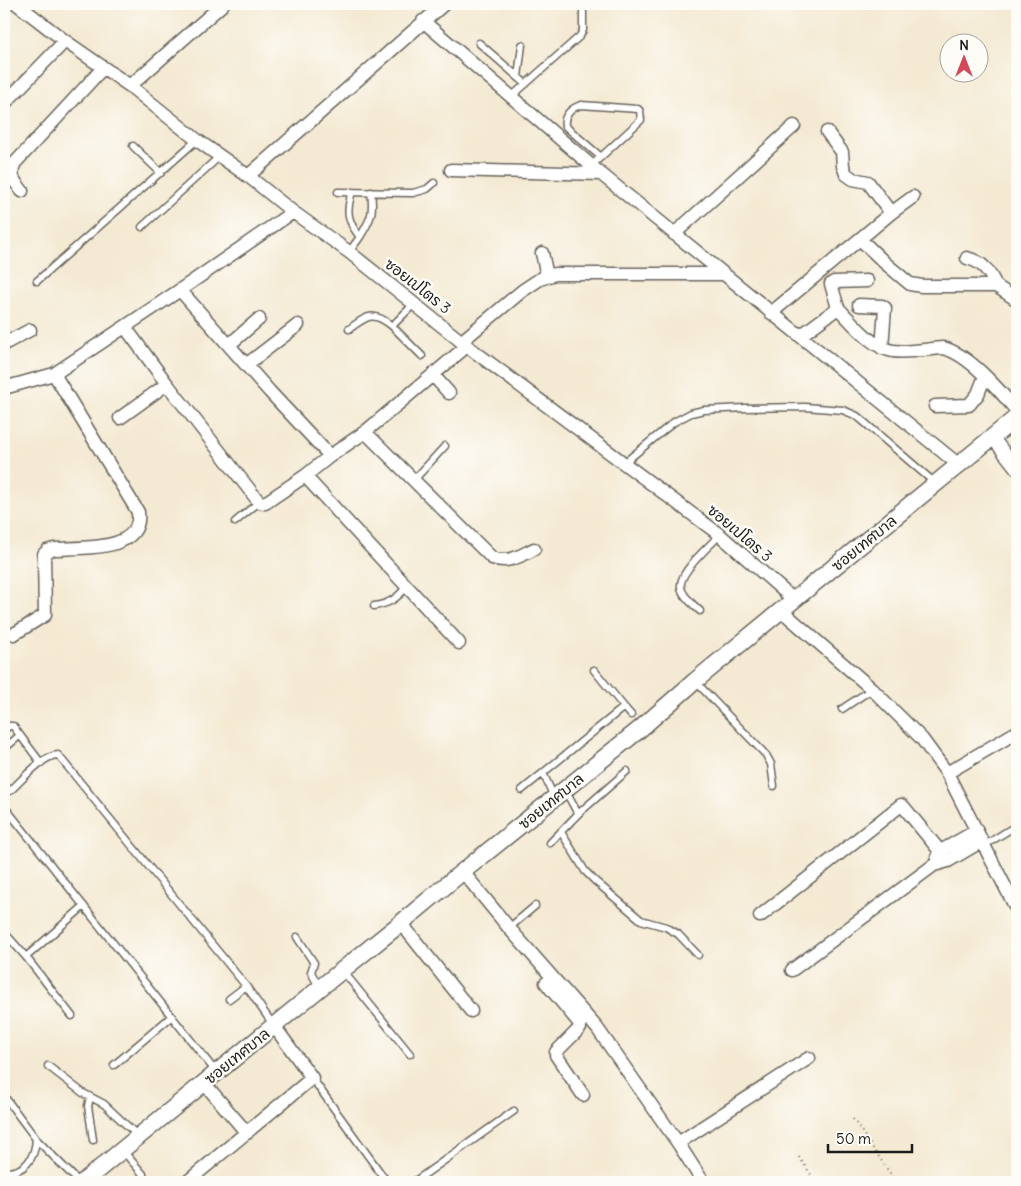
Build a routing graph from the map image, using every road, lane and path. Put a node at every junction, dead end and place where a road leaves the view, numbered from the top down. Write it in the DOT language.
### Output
graph roads {
  1 [pos="17,4"];
  2 [pos="223,4"];
  3 [pos="444,4"];
  4 [pos="583,12"];
  5 [pos="424,21"];
  6 [pos="65,41"];
  7 [pos="479,43"];
  8 [pos="522,45"];
  9 [pos="103,68"];
  10 [pos="518,77"];
  11 [pos="526,84"];
  12 [pos="130,86"];
  13 [pos="511,98"];
  14 [pos="4,104"];
  15 [pos="794,126"];
  16 [pos="827,132"];
  17 [pos="197,140"];
  18 [pos="134,146"];
  19 [pos="220,156"];
  20 [pos="598,166"];
  21 [pos="451,170"];
  22 [pos="161,173"];
  23 [pos="248,176"];
  24 [pos="434,183"];
  25 [pos="22,192"];
  26 [pos="338,192"];
  27 [pos="352,192"];
  28 [pos="371,192"];
  29 [pos="913,197"];
  30 [pos="293,212"];
  31 [pos="892,213"];
  32 [pos="142,227"];
  33 [pos="674,234"];
  34 [pos="360,237"];
  35 [pos="860,239"];
  36 [pos="349,252"];
  37 [pos="542,253"];
  38 [pos="967,258"];
  39 [pos="723,274"];
  40 [pos="547,276"];
  41 [pos="866,280"];
  42 [pos="37,281"];
  43 [pos="996,286"];
  44 [pos="180,290"];
  45 [pos="1017,300"];
  46 [pos="414,304"];
  47 [pos="859,305"];
  48 [pos="838,308"];
  49 [pos="771,312"];
  50 [pos="258,319"];
  51 [pos="298,325"];
  52 [pos="392,326"];
  53 [pos="125,327"];
  54 [pos="349,329"];
  55 [pos="30,330"];
  56 [pos="800,336"];
  57 [pos="4,344"];
  58 [pos="465,344"];
  59 [pos="229,345"];
  60 [pos="882,348"];
  61 [pos="422,356"];
  62 [pos="246,365"];
  63 [pos="54,374"];
  64 [pos="433,375"];
  65 [pos="985,376"];
  66 [pos="167,384"];
  67 [pos="4,388"];
  68 [pos="449,393"];
  69 [pos="935,406"];
  70 [pos="1017,411"];
  71 [pos="120,418"];
  72 [pos="1014,426"];
  73 [pos="365,432"];
  74 [pos="992,437"];
  75 [pos="445,446"];
  76 [pos="330,456"];
  77 [pos="624,462"];
  78 [pos="959,465"];
  79 [pos="1017,469"];
  80 [pos="305,476"];
  81 [pos="414,481"];
  82 [pos="936,484"];
  83 [pos="259,502"];
  84 [pos="235,522"];
  85 [pos="720,535"];
  86 [pos="534,549"];
  87 [pos="407,586"];
  88 [pos="374,606"];
  89 [pos="788,606"];
  90 [pos="700,611"];
  91 [pos="14,634"];
  92 [pos="459,643"];
  93 [pos="594,670"];
  94 [pos="695,681"];
  95 [pos="872,689"];
  96 [pos="624,707"];
  97 [pos="842,709"];
  98 [pos="631,715"];
  99 [pos="4,730"];
  100 [pos="1017,732"];
  101 [pos="20,736"];
  102 [pos="4,749"];
  103 [pos="41,763"];
  104 [pos="627,771"];
  105 [pos="544,773"];
  106 [pos="947,773"];
  107 [pos="774,786"];
  108 [pos="522,790"];
  109 [pos="4,791"];
  110 [pos="560,794"];
  111 [pos="4,806"];
  112 [pos="578,814"];
  113 [pos="1017,825"];
  114 [pos="561,832"];
  115 [pos="981,839"];
  116 [pos="550,843"];
  117 [pos="944,856"];
  118 [pos="459,874"];
  119 [pos="84,906"];
  120 [pos="535,906"];
  121 [pos="1017,910"];
  122 [pos="760,916"];
  123 [pos="401,923"];
  124 [pos="508,928"];
  125 [pos="4,932"];
  126 [pos="297,937"];
  127 [pos="698,955"];
  128 [pos="26,957"];
  129 [pos="342,970"];
  130 [pos="792,970"];
  131 [pos="246,986"];
  132 [pos="320,988"];
  133 [pos="228,999"];
  134 [pos="471,1011"];
  135 [pos="72,1016"];
  136 [pos="172,1016"];
  137 [pos="274,1026"];
  138 [pos="410,1054"];
  139 [pos="809,1058"];
  140 [pos="114,1065"];
  141 [pos="48,1066"];
  142 [pos="211,1078"];
  143 [pos="312,1078"];
  144 [pos="583,1095"];
  145 [pos="4,1096"];
  146 [pos="90,1097"];
  147 [pos="514,1111"];
  148 [pos="853,1119"];
  149 [pos="247,1133"];
  150 [pos="138,1137"];
  151 [pos="36,1139"];
  152 [pos="93,1140"];
  153 [pos="678,1143"];
  154 [pos="123,1151"];
  155 [pos="799,1157"];
  156 [pos="4,1172"];
  157 [pos="81,1182"];
  158 [pos="144,1182"];
  159 [pos="187,1182"];
  160 [pos="387,1182"];
  161 [pos="414,1182"];
  162 [pos="703,1182"];
  163 [pos="816,1182"];
  164 [pos="896,1182"];
  1 -- 6 [label="street, ซอยเปโตร 3"];
  2 -- 12 [label="street"];
  3 -- 5 [label="street"];
  4 -- 11 [label="lane"];
  5 -- 13 [label="street"];
  5 -- 23 [label="street"];
  6 -- 9 [label="street, ซอยเปโตร 3"];
  6 -- 14 [label="street"];
  7 -- 10 [label="lane"];
  8 -- 10 [label="lane"];
  9 -- 12 [label="street, ซอยเปโตร 3"];
  9 -- 25 [label="street"];
  10 -- 11 [label="lane"];
  11 -- 13 [label="lane"];
  12 -- 17 [label="street, ซอยเปโตร 3"];
  13 -- 20 [label="street"];
  15 -- 33 [label="street"];
  16 -- 31 [label="street"];
  17 -- 19 [label="street, ซอยเปโตร 3"];
  17 -- 22 [label="lane"];
  18 -- 22 [label="lane"];
  19 -- 23 [label="street, ซอยเปโตร 3"];
  19 -- 32 [label="lane"];
  20 -- 20 [label="lane"];
  20 -- 21 [label="street"];
  20 -- 33 [label="street"];
  22 -- 42 [label="lane"];
  23 -- 30 [label="street, ซอยเปโตร 3"];
  24 -- 28 [label="lane"];
  26 -- 27 [label="lane"];
  27 -- 28 [label="lane"];
  27 -- 34 [label="lane"];
  28 -- 34 [label="lane"];
  29 -- 31 [label="street"];
  30 -- 36 [label="street, ซอยเปโตร 3"];
  30 -- 44 [label="street"];
  31 -- 35 [label="street"];
  33 -- 39 [label="street"];
  34 -- 36 [label="lane"];
  35 -- 43 [label="street"];
  35 -- 49 [label="street"];
  36 -- 46 [label="street, ซอยเปโตร 3"];
  37 -- 40 [label="street"];
  38 -- 43 [label="street"];
  39 -- 40 [label="street"];
  39 -- 49 [label="street"];
  40 -- 58 [label="street"];
  41 -- 48 [label="street"];
  43 -- 45 [label="street"];
  44 -- 53 [label="street"];
  44 -- 59 [label="street"];
  46 -- 52 [label="lane"];
  46 -- 58 [label="street, ซอยเปโตร 3"];
  47 -- 60 [label="street"];
  48 -- 56 [label="street"];
  48 -- 60 [label="street"];
  49 -- 56 [label="street"];
  50 -- 59 [label="street"];
  51 -- 62 [label="street"];
  52 -- 54 [label="lane"];
  52 -- 61 [label="lane"];
  53 -- 63 [label="street"];
  53 -- 66 [label="street"];
  55 -- 57 [label="street"];
  56 -- 78 [label="street"];
  58 -- 64 [label="street"];
  58 -- 77 [label="street, ซอยเปโตร 3"];
  59 -- 62 [label="street"];
  60 -- 65 [label="street"];
  62 -- 76 [label="street"];
  63 -- 67 [label="street"];
  63 -- 91 [label="street"];
  64 -- 68 [label="street"];
  64 -- 73 [label="street"];
  65 -- 69 [label="street"];
  65 -- 70 [label="street"];
  66 -- 71 [label="street"];
  66 -- 83 [label="street"];
  72 -- 74 [label="street, ซอยเทศบาล"];
  73 -- 76 [label="street"];
  73 -- 81 [label="street"];
  74 -- 78 [label="street, ซอยเทศบาล"];
  74 -- 79 [label="street"];
  75 -- 81 [label="lane"];
  76 -- 80 [label="street"];
  77 -- 82 [label="lane"];
  77 -- 85 [label="street, ซอยเปโตร 3"];
  78 -- 82 [label="street, ซอยเทศบาล"];
  80 -- 83 [label="street"];
  80 -- 87 [label="street"];
  81 -- 86 [label="street"];
  82 -- 89 [label="street, ซอยเทศบาล"];
  83 -- 84 [label="lane"];
  85 -- 89 [label="street, ซอยเปโตร 3"];
  85 -- 90 [label="lane"];
  87 -- 88 [label="lane"];
  87 -- 92 [label="street"];
  89 -- 94 [label="street, ซอยเทศบาล"];
  89 -- 95 [label="street, ซอยเปโตร 3"];
  93 -- 96 [label="lane"];
  94 -- 107 [label="lane"];
  94 -- 110 [label="street, ซอยเทศบาล"];
  95 -- 97 [label="lane"];
  95 -- 106 [label="street, ซอยเปโตร 3"];
  96 -- 98 [label="lane"];
  96 -- 105 [label="lane"];
  99 -- 101 [label="lane"];
  100 -- 106 [label="street"];
  101 -- 102 [label="lane"];
  101 -- 103 [label="lane"];
  103 -- 109 [label="lane"];
  103 -- 131 [label="lane"];
  104 -- 112 [label="lane"];
  105 -- 108 [label="lane"];
  105 -- 110 [label="lane"];
  106 -- 115 [label="street, ซอยเปโตร 3"];
  110 -- 112 [label="lane"];
  110 -- 118 [label="street, ซอยเทศบาล"];
  111 -- 119 [label="lane"];
  112 -- 114 [label="lane"];
  113 -- 115 [label="lane"];
  114 -- 116 [label="lane"];
  114 -- 127 [label="lane"];
  115 -- 117 [label="street"];
  115 -- 121 [label="street, ซอยเปโตร 3"];
  117 -- 122 [label="street"];
  117 -- 130 [label="street"];
  118 -- 123 [label="street, ซอยเทศบาล"];
  118 -- 124 [label="street"];
  118 -- 144 [label="street"];
  119 -- 128 [label="lane"];
  119 -- 136 [label="lane"];
  120 -- 124 [label="lane"];
  123 -- 129 [label="street, ซอยเทศบาล"];
  123 -- 134 [label="street"];
  124 -- 153 [label="street"];
  125 -- 128 [label="lane"];
  126 -- 132 [label="lane"];
  128 -- 135 [label="lane"];
  129 -- 132 [label="street, ซอยเทศบาล"];
  129 -- 138 [label="lane"];
  131 -- 133 [label="lane"];
  131 -- 137 [label="lane"];
  132 -- 137 [label="street, ซอยเทศบาล"];
  136 -- 140 [label="lane"];
  136 -- 142 [label="lane"];
  137 -- 142 [label="street, ซอยเทศบาล"];
  137 -- 143 [label="street"];
  139 -- 153 [label="street"];
  141 -- 146 [label="lane"];
  142 -- 149 [label="street"];
  142 -- 150 [label="street, ซอยเทศบาล"];
  143 -- 149 [label="street"];
  143 -- 160 [label="lane"];
  145 -- 151 [label="lane"];
  146 -- 150 [label="lane"];
  146 -- 152 [label="lane"];
  147 -- 161 [label="lane"];
  148 -- 164 [label="path"];
  149 -- 159 [label="street"];
  150 -- 154 [label="street, ซอยเทศบาล"];
  151 -- 156 [label="lane"];
  151 -- 157 [label="lane"];
  153 -- 162 [label="street"];
  154 -- 157 [label="street, ซอยเทศบาล"];
  154 -- 158 [label="lane"];
  155 -- 163 [label="path"];
}
